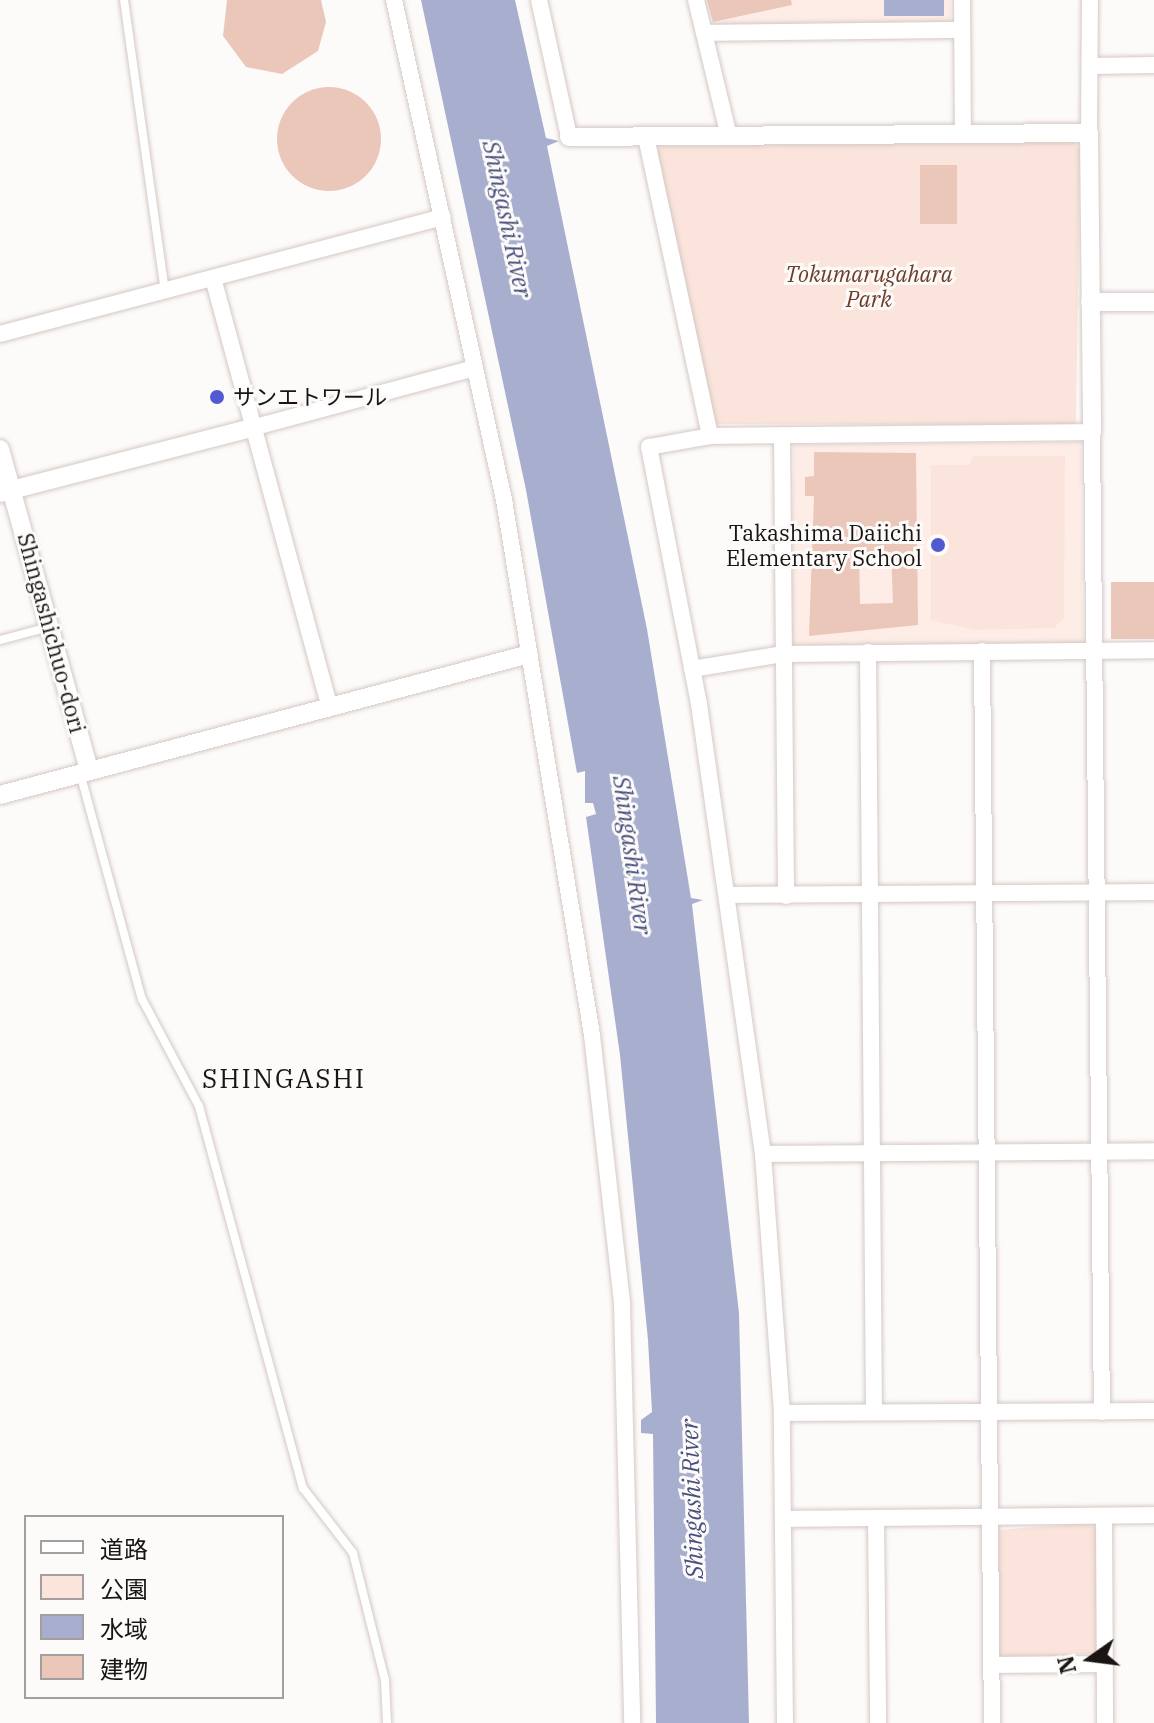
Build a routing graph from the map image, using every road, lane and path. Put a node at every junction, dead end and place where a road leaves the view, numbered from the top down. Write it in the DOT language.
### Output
graph roads {
  1 [pos="124,0"];
  2 [pos="394,0"];
  3 [pos="539,0"];
  4 [pos="696,0"];
  5 [pos="962,0"];
  6 [pos="1090,0"];
  7 [pos="962,30"];
  8 [pos="704,33"];
  9 [pos="1154,65"];
  10 [pos="1091,66"];
  11 [pos="1089,133"];
  12 [pos="963,134"];
  13 [pos="729,136"];
  14 [pos="569,137"];
  15 [pos="646,137"];
  16 [pos="443,217"];
  17 [pos="213,278"];
  18 [pos="165,291"];
  19 [pos="1090,302"];
  20 [pos="1154,302"];
  21 [pos="0,334"];
  22 [pos="475,368"];
  23 [pos="252,428"];
  24 [pos="1092,432"];
  25 [pos="782,435"];
  26 [pos="710,436"];
  27 [pos="0,449"];
  28 [pos="6,491"];
  29 [pos="51,627"];
  30 [pos="0,640"];
  31 [pos="1095,650"];
  32 [pos="1154,650"];
  33 [pos="982,651"];
  34 [pos="868,652"];
  35 [pos="529,654"];
  36 [pos="784,654"];
  37 [pos="692,669"];
  38 [pos="329,706"];
  39 [pos="85,772"];
  40 [pos="0,795"];
  41 [pos="1154,892"];
  42 [pos="1098,893"];
  43 [pos="984,894"];
  44 [pos="727,895"];
  45 [pos="870,895"];
  46 [pos="786,896"];
  47 [pos="1100,1151"];
  48 [pos="1154,1151"];
  49 [pos="987,1152"];
  50 [pos="872,1153"];
  51 [pos="763,1154"];
  52 [pos="1154,1411"];
  53 [pos="874,1412"];
  54 [pos="1102,1412"];
  55 [pos="782,1413"];
  56 [pos="988,1413"];
  57 [pos="1154,1515"];
  58 [pos="1104,1516"];
  59 [pos="990,1517"];
  60 [pos="876,1518"];
  61 [pos="786,1519"];
  62 [pos="1104,1664"];
  63 [pos="991,1665"];
  64 [pos="387,1723"];
  65 [pos="632,1723"];
  66 [pos="785,1723"];
  67 [pos="878,1723"];
  68 [pos="992,1723"];
  69 [pos="1105,1723"];
  1 -- 18 [label="lane"];
  2 -- 16 [label="street"];
  3 -- 14 [label="street"];
  4 -- 8 [label="street"];
  5 -- 7 [label="street"];
  6 -- 10 [label="street"];
  7 -- 8 [label="street"];
  7 -- 12 [label="street"];
  8 -- 13 [label="street"];
  9 -- 10 [label="street"];
  10 -- 11 [label="street"];
  11 -- 12 [label="street"];
  11 -- 19 [label="street"];
  12 -- 13 [label="street"];
  13 -- 15 [label="street"];
  14 -- 15 [label="street"];
  15 -- 26 [label="street"];
  16 -- 17 [label="street"];
  16 -- 22 [label="street"];
  17 -- 18 [label="street"];
  17 -- 23 [label="street"];
  18 -- 21 [label="street"];
  19 -- 20 [label="street"];
  19 -- 24 [label="street"];
  22 -- 23 [label="street"];
  22 -- 35 [label="street"];
  23 -- 28 [label="street"];
  23 -- 38 [label="street"];
  24 -- 25 [label="street"];
  24 -- 31 [label="street"];
  25 -- 26 [label="street"];
  25 -- 36 [label="street"];
  26 -- 37 [label="street"];
  27 -- 28 [label="street, Shingashichuo-dori"];
  28 -- 29 [label="street, Shingashichuo-dori"];
  29 -- 30 [label="lane"];
  29 -- 39 [label="street, Shingashichuo-dori"];
  31 -- 32 [label="street"];
  31 -- 33 [label="street"];
  31 -- 42 [label="street"];
  33 -- 34 [label="street"];
  33 -- 43 [label="street"];
  34 -- 36 [label="street"];
  34 -- 45 [label="street"];
  35 -- 38 [label="street"];
  35 -- 65 [label="street"];
  36 -- 37 [label="street"];
  36 -- 46 [label="street"];
  37 -- 44 [label="street"];
  38 -- 39 [label="street"];
  39 -- 40 [label="street"];
  39 -- 64 [label="lane"];
  41 -- 42 [label="street"];
  42 -- 43 [label="street"];
  42 -- 47 [label="street"];
  43 -- 45 [label="street"];
  43 -- 49 [label="street"];
  44 -- 46 [label="street"];
  44 -- 51 [label="street"];
  45 -- 46 [label="street"];
  45 -- 50 [label="street"];
  47 -- 48 [label="street"];
  47 -- 49 [label="street"];
  47 -- 54 [label="street"];
  49 -- 50 [label="street"];
  49 -- 56 [label="street"];
  50 -- 51 [label="street"];
  50 -- 53 [label="street"];
  51 -- 55 [label="street"];
  52 -- 54 [label="street"];
  53 -- 55 [label="street"];
  53 -- 56 [label="street"];
  54 -- 56 [label="street"];
  55 -- 61 [label="street"];
  56 -- 59 [label="street"];
  57 -- 58 [label="street"];
  58 -- 59 [label="street"];
  58 -- 62 [label="street"];
  59 -- 60 [label="street"];
  59 -- 63 [label="street"];
  60 -- 61 [label="street"];
  60 -- 67 [label="street"];
  61 -- 66 [label="street"];
  62 -- 63 [label="street"];
  62 -- 69 [label="street"];
  63 -- 68 [label="street"];
}
